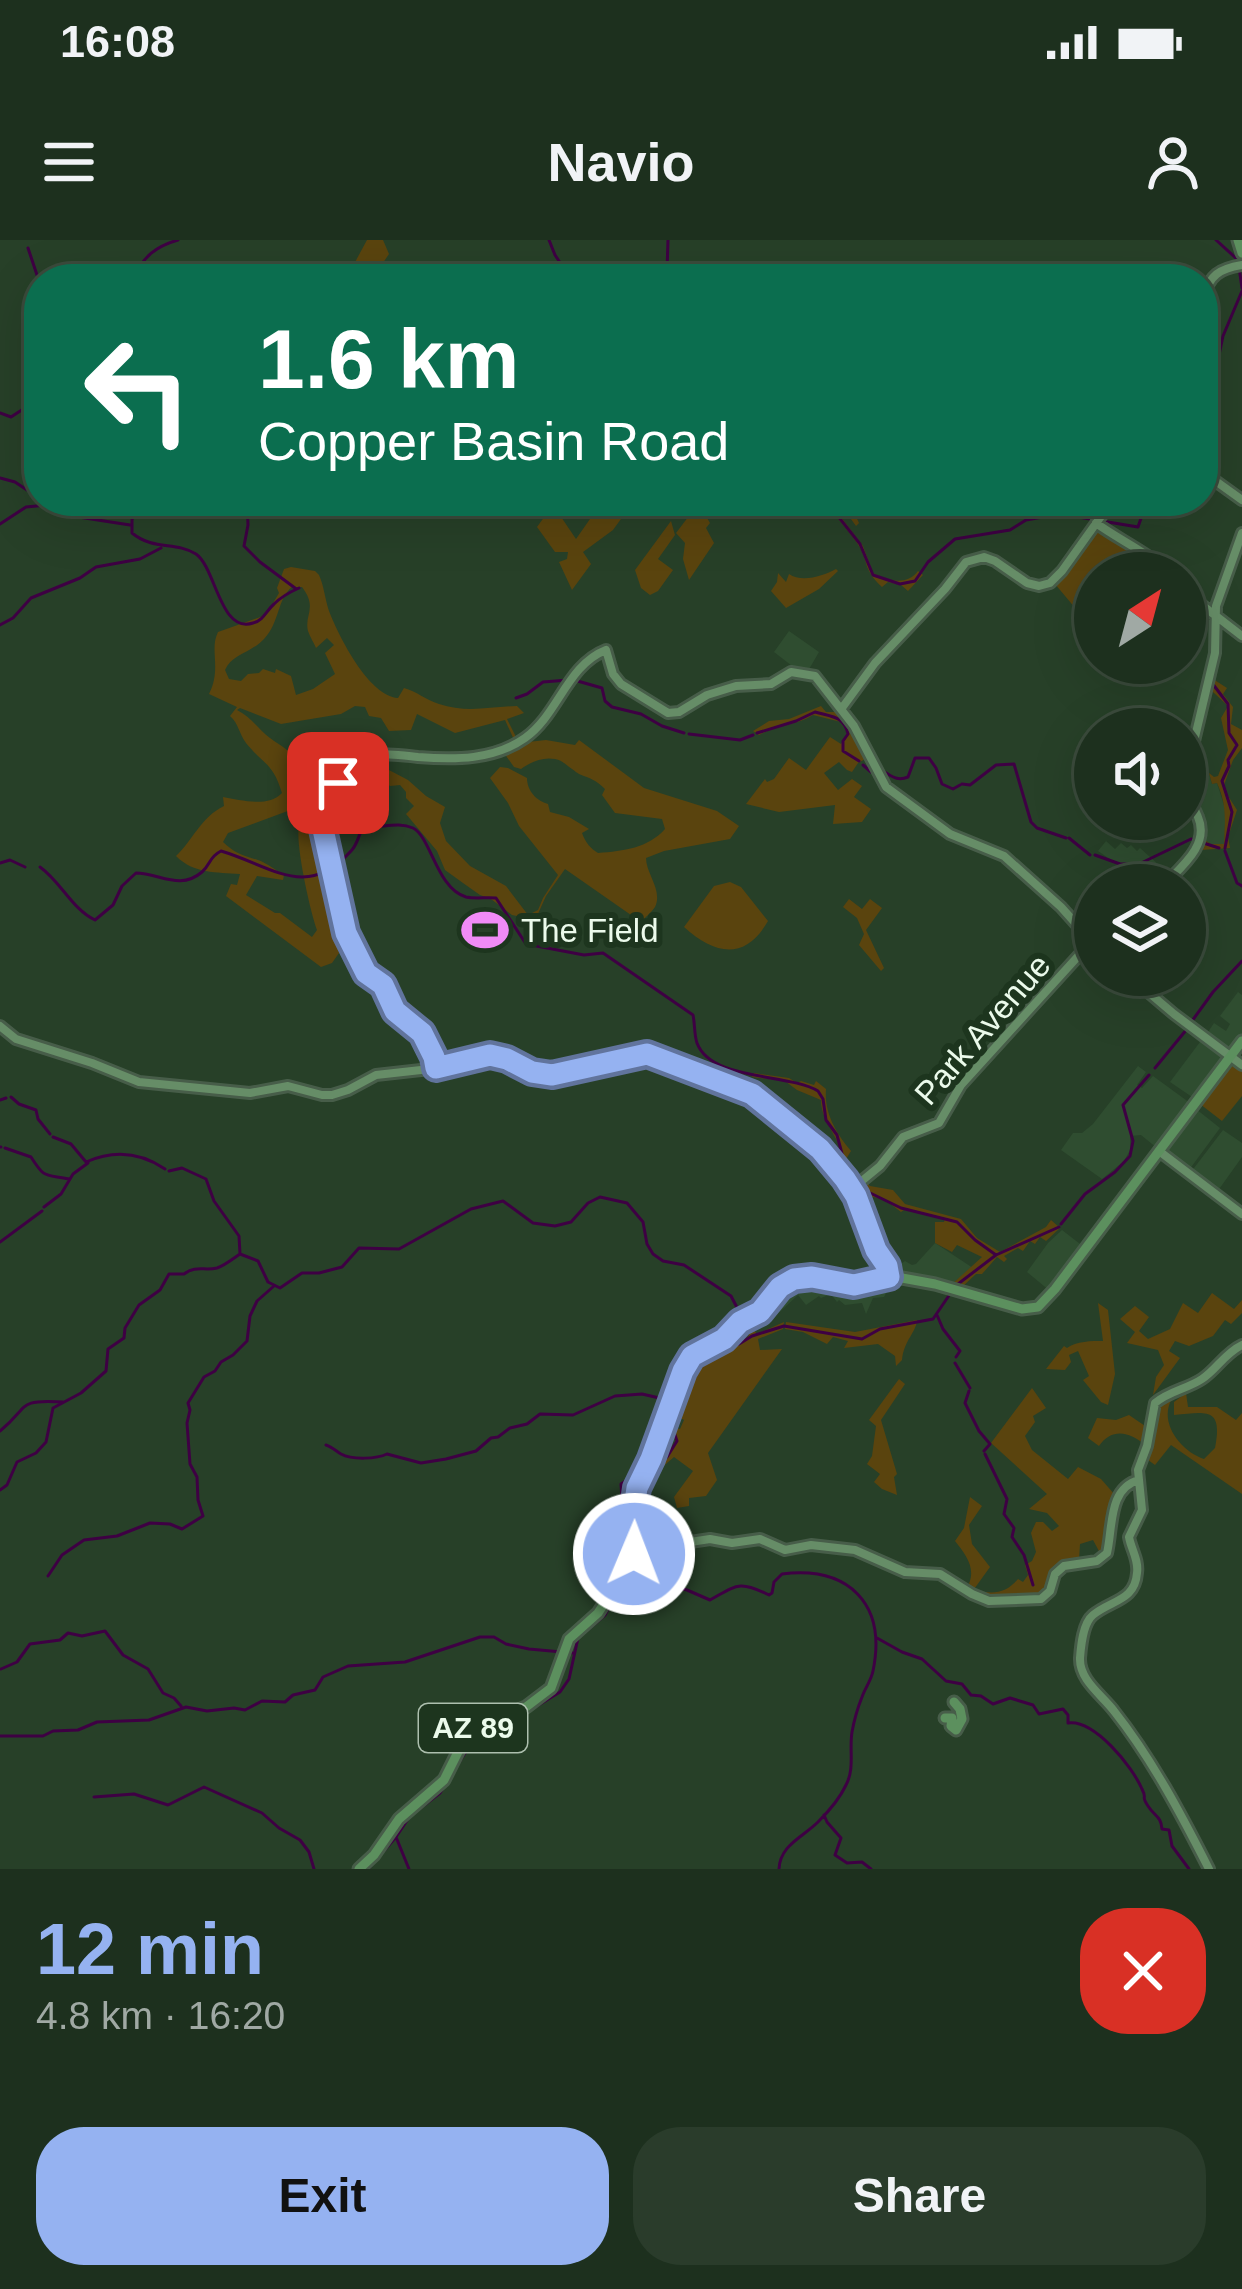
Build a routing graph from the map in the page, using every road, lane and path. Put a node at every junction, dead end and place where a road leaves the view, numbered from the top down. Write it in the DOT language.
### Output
graph roads {
  1 [pos="1238,240"];
  2 [pos="1242,253"];
  3 [pos="1102,516"];
  4 [pos="1096,524"];
  5 [pos="1242,532"];
  6 [pos="1140,552"];
  7 [pos="1206,608"];
  8 [pos="1215,615"];
  9 [pos="1242,636"];
  10 [pos="842,708"];
  11 [pos="1181,864"];
  12 [pos="1074,922"];
  13 [pos="1074,964"];
  14 [pos="1153,996"];
  15 [pos="0,1026"];
  16 [pos="1242,1041"];
  17 [pos="1231,1056"];
  18 [pos="1242,1065"];
  19 [pos="436,1068"];
  20 [pos="1159,1151"];
  21 [pos="852,1189"];
  22 [pos="1242,1214"];
  23 [pos="889,1277"];
  24 [pos="1242,1345"];
  25 [pos="1138,1480"];
  26 [pos="637,1544"];
  27 [pos="957,1705"];
  28 [pos="945,1718"];
  29 [pos="359,1869"];
  30 [pos="1209,1869"];
  1 -- 2 [label="main road"];
  3 -- 4 [label="street"];
  4 -- 6 [label="street"];
  4 -- 10 [label="street"];
  5 -- 8 [label="street"];
  7 -- 8 [label="street"];
  8 -- 9 [label="street"];
  8 -- 11 [label="street"];
  10 -- 12 [label="street"];
  10 -- 19 [label="street"];
  13 -- 21 [label="street, Park Avenue"];
  14 -- 17 [label="street"];
  15 -- 19 [label="street"];
  16 -- 17 [label="main road, AZ 89"];
  17 -- 18 [label="street"];
  17 -- 20 [label="main road, AZ 89"];
  19 -- 21 [label="street"];
  20 -- 22 [label="street"];
  20 -- 23 [label="main road, AZ 89"];
  21 -- 23 [label="street"];
  23 -- 26 [label="main road, AZ 89"];
  24 -- 25 [label="street"];
  25 -- 26 [label="street"];
  25 -- 30 [label="street"];
  26 -- 29 [label="main road, AZ 89"];
  27 -- 28 [label="main road"];
}
